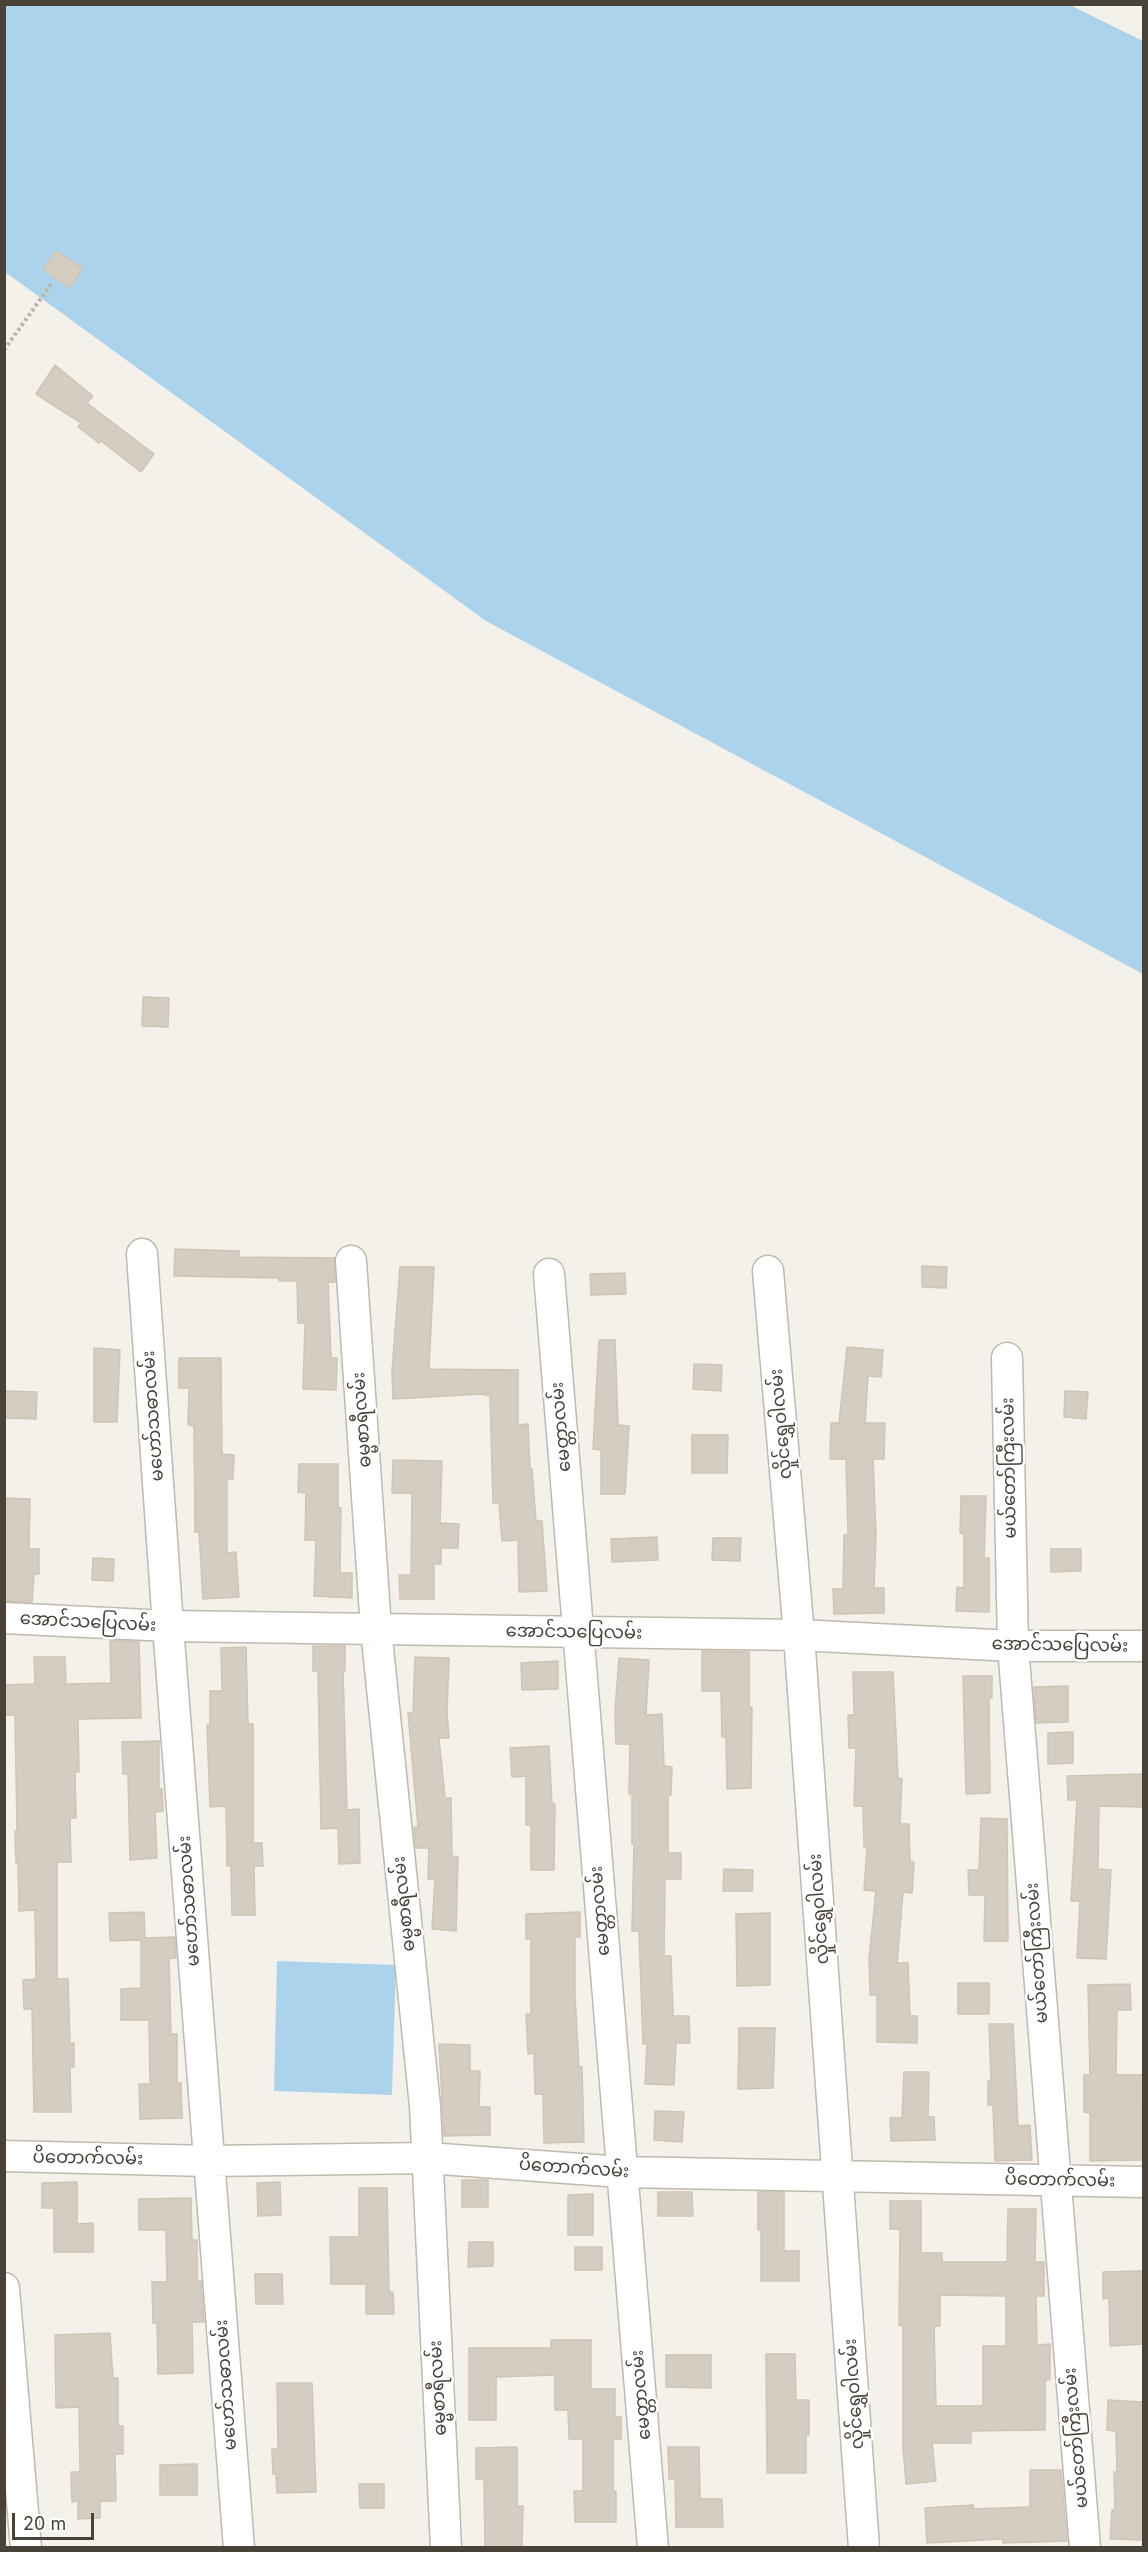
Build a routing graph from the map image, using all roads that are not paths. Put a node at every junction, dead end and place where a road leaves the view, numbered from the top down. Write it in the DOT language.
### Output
graph roads {
  1 [pos="142,1254"];
  2 [pos="351,1261"];
  3 [pos="768,1271"];
  4 [pos="549,1274"];
  5 [pos="1007,1358"];
  6 [pos="4,1618"];
  7 [pos="168,1626"];
  8 [pos="376,1629"];
  9 [pos="577,1632"];
  10 [pos="799,1635"];
  11 [pos="1013,1646"];
  12 [pos="1143,1646"];
  13 [pos="4,2156"];
  14 [pos="427,2157"];
  15 [pos="209,2161"];
  16 [pos="622,2172"];
  17 [pos="839,2177"];
  18 [pos="1055,2180"];
  19 [pos="1143,2182"];
  20 [pos="4,2288"];
  21 [pos="26,2547"];
  22 [pos="239,2547"];
  23 [pos="446,2547"];
  24 [pos="653,2547"];
  25 [pos="864,2547"];
  26 [pos="1085,2547"];
  1 -- 7 [label="street, မဟော်သဓာလမ်း"];
  2 -- 8 [label="street, ဓမ္မစာရီလမ်း"];
  3 -- 10 [label="street, လှိုင်ရွှေဝါလမ်း"];
  4 -- 9 [label="street, မေတ္တာလမ်း"];
  5 -- 11 [label="street, မယ်တော်ကြီးလမ်း"];
  6 -- 7 [label="street, အောင်သပြေလမ်း"];
  7 -- 8 [label="street, အောင်သပြေလမ်း"];
  7 -- 15 [label="street, မဟော်သဓာလမ်း"];
  8 -- 9 [label="street, အောင်သပြေလမ်း"];
  8 -- 14 [label="street, ဓမ္မစာရီလမ်း"];
  9 -- 10 [label="street, အောင်သပြေလမ်း"];
  9 -- 16 [label="street, မေတ္တာလမ်း"];
  10 -- 11 [label="street, အောင်သပြေလမ်း"];
  10 -- 17 [label="street, လှိုင်ရွှေဝါလမ်း"];
  11 -- 12 [label="street, အောင်သပြေလမ်း"];
  11 -- 18 [label="street, မယ်တော်ကြီးလမ်း"];
  13 -- 15 [label="street, ပိတောက်လမ်း"];
  14 -- 15 [label="street, ပိတောက်လမ်း"];
  14 -- 16 [label="street, ပိတောက်လမ်း"];
  14 -- 23 [label="street, ဓမ္မစာရီလမ်း"];
  15 -- 22 [label="street, မဟော်သဓာလမ်း"];
  16 -- 17 [label="street, ပိတောက်လမ်း"];
  16 -- 24 [label="street, မေတ္တာလမ်း"];
  17 -- 18 [label="street, ပိတောက်လမ်း"];
  17 -- 25 [label="street, လှိုင်ရွှေဝါလမ်း"];
  18 -- 19 [label="street, ပိတောက်လမ်း"];
  18 -- 26 [label="street, မယ်တော်ကြီးလမ်း"];
  20 -- 21 [label="street"];
}
